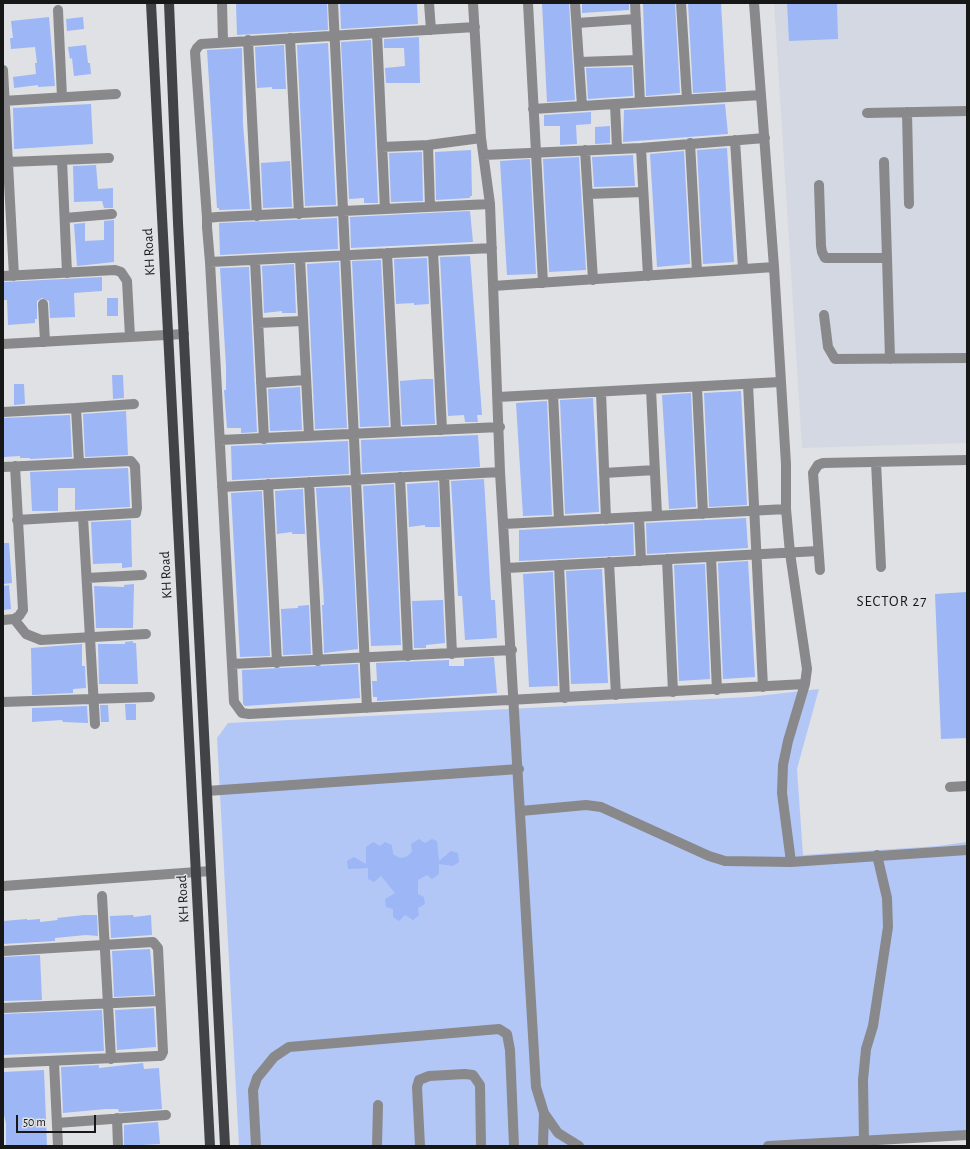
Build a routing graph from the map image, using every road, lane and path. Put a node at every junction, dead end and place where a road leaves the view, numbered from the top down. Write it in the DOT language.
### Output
graph roads {
  1 [pos="151,3"];
  2 [pos="169,3"];
  3 [pos="222,3"];
  4 [pos="333,3"];
  5 [pos="429,3"];
  6 [pos="473,3"];
  7 [pos="528,3"];
  8 [pos="575,3"];
  9 [pos="635,3"];
  10 [pos="681,3"];
  11 [pos="754,3"];
  12 [pos="58,10"];
  13 [pos="636,19"];
  14 [pos="577,23"];
  15 [pos="475,27"];
  16 [pos="431,30"];
  17 [pos="377,33"];
  18 [pos="335,36"];
  19 [pos="290,38"];
  20 [pos="248,40"];
  21 [pos="223,42"];
  22 [pos="638,60"];
  23 [pos="580,62"];
  24 [pos="3,70"];
  25 [pos="116,94"];
  26 [pos="761,96"];
  27 [pos="62,97"];
  28 [pos="687,99"];
  29 [pos="4,100"];
  30 [pos="640,102"];
  31 [pos="615,104"];
  32 [pos="582,106"];
  33 [pos="534,109"];
  34 [pos="967,111"];
  35 [pos="907,112"];
  36 [pos="867,113"];
  37 [pos="481,138"];
  38 [pos="764,138"];
  39 [pos="735,140"];
  40 [pos="690,143"];
  41 [pos="428,145"];
  42 [pos="382,147"];
  43 [pos="617,148"];
  44 [pos="641,148"];
  45 [pos="585,150"];
  46 [pos="536,153"];
  47 [pos="484,155"];
  48 [pos="109,158"];
  49 [pos="62,160"];
  50 [pos="8,162"];
  51 [pos="884,162"];
  52 [pos="819,184"];
  53 [pos="643,192"];
  54 [pos="588,194"];
  55 [pos="490,204"];
  56 [pos="909,204"];
  57 [pos="430,207"];
  58 [pos="385,209"];
  59 [pos="343,212"];
  60 [pos="112,214"];
  61 [pos="299,214"];
  62 [pos="257,216"];
  63 [pos="65,218"];
  64 [pos="207,218"];
  65 [pos="492,248"];
  66 [pos="433,251"];
  67 [pos="387,253"];
  68 [pos="345,256"];
  69 [pos="300,258"];
  70 [pos="887,258"];
  71 [pos="255,260"];
  72 [pos="210,262"];
  73 [pos="774,267"];
  74 [pos="743,269"];
  75 [pos="67,272"];
  76 [pos="697,272"];
  77 [pos="3,276"];
  78 [pos="14,276"];
  79 [pos="648,276"];
  80 [pos="593,280"];
  81 [pos="543,283"];
  82 [pos="493,286"];
  83 [pos="43,304"];
  84 [pos="824,315"];
  85 [pos="303,321"];
  86 [pos="258,323"];
  87 [pos="184,334"];
  88 [pos="167,335"];
  89 [pos="130,337"];
  90 [pos="45,342"];
  91 [pos="3,344"];
  92 [pos="967,358"];
  93 [pos="890,359"];
  94 [pos="306,380"];
  95 [pos="780,382"];
  96 [pos="261,383"];
  97 [pos="748,384"];
  98 [pos="697,387"];
  99 [pos="651,389"];
  100 [pos="601,392"];
  101 [pos="553,394"];
  102 [pos="498,397"];
  103 [pos="134,404"];
  104 [pos="76,408"];
  105 [pos="3,412"];
  106 [pos="500,426"];
  107 [pos="442,430"];
  108 [pos="396,432"];
  109 [pos="354,434"];
  110 [pos="309,436"];
  111 [pos="264,439"];
  112 [pos="220,440"];
  113 [pos="967,460"];
  114 [pos="876,462"];
  115 [pos="79,463"];
  116 [pos="15,466"];
  117 [pos="3,467"];
  118 [pos="655,470"];
  119 [pos="500,472"];
  120 [pos="604,473"];
  121 [pos="444,475"];
  122 [pos="400,477"];
  123 [pos="356,480"];
  124 [pos="309,482"];
  125 [pos="268,484"];
  126 [pos="222,487"];
  127 [pos="786,509"];
  128 [pos="754,511"];
  129 [pos="703,514"];
  130 [pos="657,515"];
  131 [pos="83,517"];
  132 [pos="639,517"];
  133 [pos="606,519"];
  134 [pos="17,520"];
  135 [pos="559,521"];
  136 [pos="504,524"];
  137 [pos="818,551"];
  138 [pos="790,553"];
  139 [pos="756,555"];
  140 [pos="711,557"];
  141 [pos="667,559"];
  142 [pos="641,561"];
  143 [pos="609,562"];
  144 [pos="559,565"];
  145 [pos="881,567"];
  146 [pos="507,568"];
  147 [pos="820,570"];
  148 [pos="142,575"];
  149 [pos="87,578"];
  150 [pos="14,619"];
  151 [pos="3,620"];
  152 [pos="146,634"];
  153 [pos="90,637"];
  154 [pos="512,650"];
  155 [pos="452,654"];
  156 [pos="408,656"];
  157 [pos="364,658"];
  158 [pos="318,661"];
  159 [pos="276,663"];
  160 [pos="232,664"];
  161 [pos="805,684"];
  162 [pos="763,687"];
  163 [pos="717,690"];
  164 [pos="673,692"];
  165 [pos="616,695"];
  166 [pos="150,697"];
  167 [pos="565,698"];
  168 [pos="94,699"];
  169 [pos="515,700"];
  170 [pos="3,702"];
  171 [pos="367,708"];
  172 [pos="95,724"];
  173 [pos="519,769"];
  174 [pos="967,786"];
  175 [pos="950,787"];
  176 [pos="207,791"];
  177 [pos="521,811"];
  178 [pos="967,850"];
  179 [pos="877,855"];
  180 [pos="791,862"];
  181 [pos="211,871"];
  182 [pos="196,872"];
  183 [pos="3,886"];
  184 [pos="102,896"];
  185 [pos="104,946"];
  186 [pos="3,950"];
  187 [pos="160,1001"];
  188 [pos="107,1003"];
  189 [pos="3,1008"];
  190 [pos="111,1059"];
  191 [pos="54,1062"];
  192 [pos="3,1063"];
  193 [pos="378,1105"];
  194 [pos="544,1113"];
  195 [pos="166,1115"];
  196 [pos="117,1118"];
  197 [pos="57,1123"];
  198 [pos="967,1135"];
  199 [pos="864,1141"];
  200 [pos="842,1144"];
  201 [pos="58,1146"];
  202 [pos="118,1146"];
  203 [pos="210,1146"];
  204 [pos="225,1146"];
  205 [pos="256,1146"];
  206 [pos="377,1146"];
  207 [pos="420,1146"];
  208 [pos="480,1146"];
  209 [pos="514,1146"];
  210 [pos="543,1146"];
  211 [pos="579,1146"];
  212 [pos="768,1146"];
  1 -- 88 [label="main road, KH Road"];
  2 -- 87 [label="main road"];
  3 -- 21 [label="street"];
  4 -- 18 [label="street"];
  5 -- 16 [label="street"];
  6 -- 15 [label="street"];
  7 -- 33 [label="street"];
  8 -- 14 [label="street"];
  9 -- 13 [label="street"];
  10 -- 28 [label="street"];
  11 -- 26 [label="street"];
  12 -- 27 [label="street"];
  13 -- 14 [label="street"];
  13 -- 22 [label="street"];
  14 -- 23 [label="street"];
  15 -- 16 [label="street"];
  15 -- 37 [label="street"];
  16 -- 17 [label="street"];
  17 -- 18 [label="street"];
  17 -- 42 [label="street"];
  18 -- 19 [label="street"];
  18 -- 59 [label="street"];
  19 -- 20 [label="street"];
  19 -- 61 [label="street"];
  20 -- 21 [label="street"];
  20 -- 62 [label="street"];
  21 -- 64 [label="street"];
  22 -- 23 [label="street"];
  22 -- 30 [label="street"];
  23 -- 32 [label="street"];
  24 -- 29 [label="street"];
  25 -- 27 [label="street"];
  26 -- 28 [label="street"];
  26 -- 38 [label="street"];
  27 -- 29 [label="street"];
  28 -- 30 [label="street"];
  29 -- 50 [label="street"];
  30 -- 31 [label="street"];
  31 -- 32 [label="street"];
  31 -- 43 [label="street"];
  32 -- 33 [label="street"];
  33 -- 46 [label="street"];
  34 -- 35 [label="street"];
  35 -- 36 [label="street"];
  35 -- 56 [label="street"];
  37 -- 41 [label="street"];
  37 -- 47 [label="street"];
  38 -- 39 [label="street"];
  38 -- 73 [label="street"];
  39 -- 40 [label="street"];
  39 -- 74 [label="street"];
  40 -- 44 [label="street"];
  40 -- 76 [label="street"];
  41 -- 42 [label="street"];
  41 -- 57 [label="street"];
  42 -- 58 [label="street"];
  43 -- 44 [label="street"];
  43 -- 45 [label="street"];
  44 -- 53 [label="street"];
  45 -- 46 [label="street"];
  45 -- 54 [label="street"];
  46 -- 47 [label="street"];
  46 -- 81 [label="street"];
  47 -- 55 [label="street"];
  48 -- 49 [label="street"];
  49 -- 50 [label="street"];
  49 -- 63 [label="street"];
  50 -- 78 [label="street"];
  51 -- 70 [label="street"];
  52 -- 70 [label="street"];
  53 -- 54 [label="street"];
  53 -- 79 [label="street"];
  54 -- 80 [label="street"];
  55 -- 57 [label="street"];
  55 -- 65 [label="street"];
  57 -- 58 [label="street"];
  58 -- 59 [label="street"];
  59 -- 61 [label="street"];
  59 -- 68 [label="street"];
  60 -- 63 [label="street"];
  61 -- 62 [label="street"];
  62 -- 64 [label="street"];
  63 -- 75 [label="street"];
  64 -- 72 [label="street"];
  65 -- 66 [label="street"];
  65 -- 82 [label="street"];
  66 -- 67 [label="street"];
  66 -- 107 [label="street"];
  67 -- 68 [label="street"];
  67 -- 108 [label="street"];
  68 -- 69 [label="street"];
  68 -- 109 [label="street"];
  69 -- 71 [label="street"];
  69 -- 85 [label="street"];
  70 -- 93 [label="street"];
  71 -- 72 [label="street"];
  71 -- 86 [label="street"];
  72 -- 112 [label="street"];
  73 -- 74 [label="street"];
  73 -- 95 [label="street"];
  74 -- 76 [label="street"];
  75 -- 78 [label="street"];
  75 -- 89 [label="street"];
  76 -- 79 [label="street"];
  77 -- 78 [label="street"];
  79 -- 80 [label="street"];
  80 -- 81 [label="street"];
  81 -- 82 [label="street"];
  82 -- 102 [label="street"];
  83 -- 90 [label="street"];
  84 -- 93 [label="street"];
  85 -- 86 [label="street"];
  85 -- 94 [label="street"];
  86 -- 96 [label="street"];
  87 -- 88 [label="street"];
  87 -- 176 [label="main road"];
  88 -- 89 [label="street"];
  88 -- 182 [label="main road, KH Road"];
  89 -- 90 [label="street"];
  90 -- 91 [label="street"];
  92 -- 93 [label="street"];
  94 -- 96 [label="street"];
  94 -- 110 [label="street"];
  95 -- 97 [label="street"];
  95 -- 127 [label="street"];
  96 -- 111 [label="street"];
  97 -- 98 [label="street"];
  97 -- 128 [label="street"];
  98 -- 99 [label="street"];
  98 -- 129 [label="street"];
  99 -- 100 [label="street"];
  99 -- 118 [label="street"];
  100 -- 101 [label="street"];
  100 -- 120 [label="street"];
  101 -- 102 [label="street"];
  101 -- 135 [label="street"];
  102 -- 106 [label="street"];
  103 -- 104 [label="street"];
  104 -- 105 [label="street"];
  104 -- 115 [label="street"];
  106 -- 107 [label="street"];
  106 -- 119 [label="street"];
  107 -- 108 [label="street"];
  108 -- 109 [label="street"];
  109 -- 110 [label="street"];
  109 -- 123 [label="street"];
  110 -- 111 [label="street"];
  111 -- 112 [label="street"];
  112 -- 126 [label="street"];
  113 -- 114 [label="street"];
  114 -- 137 [label="street"];
  114 -- 145 [label="street"];
  115 -- 116 [label="street"];
  115 -- 131 [label="street"];
  116 -- 117 [label="street"];
  116 -- 134 [label="street"];
  118 -- 120 [label="street"];
  118 -- 130 [label="street"];
  119 -- 121 [label="street"];
  119 -- 136 [label="street"];
  120 -- 133 [label="street"];
  121 -- 122 [label="street"];
  121 -- 155 [label="street"];
  122 -- 123 [label="street"];
  122 -- 156 [label="street"];
  123 -- 124 [label="street"];
  123 -- 157 [label="street"];
  124 -- 125 [label="street"];
  124 -- 158 [label="street"];
  125 -- 126 [label="street"];
  125 -- 159 [label="street"];
  126 -- 160 [label="street"];
  127 -- 128 [label="street"];
  127 -- 138 [label="street"];
  128 -- 129 [label="street"];
  128 -- 139 [label="street"];
  129 -- 130 [label="street"];
  130 -- 132 [label="street"];
  131 -- 134 [label="street"];
  131 -- 149 [label="street"];
  132 -- 133 [label="street"];
  132 -- 142 [label="street"];
  133 -- 135 [label="street"];
  134 -- 150 [label="street"];
  135 -- 136 [label="street"];
  136 -- 146 [label="street"];
  137 -- 138 [label="street"];
  137 -- 147 [label="street"];
  138 -- 139 [label="street"];
  138 -- 161 [label="street"];
  139 -- 140 [label="street"];
  139 -- 162 [label="street"];
  140 -- 141 [label="street"];
  140 -- 163 [label="street"];
  141 -- 142 [label="street"];
  141 -- 164 [label="street"];
  142 -- 143 [label="street"];
  143 -- 144 [label="street"];
  143 -- 165 [label="street"];
  144 -- 146 [label="street"];
  144 -- 167 [label="street"];
  146 -- 154 [label="street"];
  148 -- 149 [label="street"];
  149 -- 153 [label="street"];
  150 -- 151 [label="street"];
  150 -- 153 [label="street"];
  152 -- 153 [label="street"];
  153 -- 168 [label="street"];
  154 -- 155 [label="street"];
  154 -- 169 [label="street"];
  155 -- 156 [label="street"];
  156 -- 157 [label="street"];
  157 -- 158 [label="street"];
  157 -- 171 [label="street"];
  158 -- 159 [label="street"];
  159 -- 160 [label="street"];
  160 -- 171 [label="street"];
  161 -- 162 [label="street"];
  161 -- 180 [label="street"];
  162 -- 163 [label="street"];
  163 -- 164 [label="street"];
  164 -- 165 [label="street"];
  165 -- 167 [label="street"];
  166 -- 168 [label="street"];
  167 -- 169 [label="street"];
  168 -- 170 [label="street"];
  168 -- 172 [label="street"];
  169 -- 171 [label="street"];
  169 -- 173 [label="street"];
  173 -- 176 [label="street"];
  173 -- 177 [label="street"];
  174 -- 175 [label="street"];
  176 -- 181 [label="main road"];
  177 -- 180 [label="street"];
  177 -- 194 [label="street"];
  178 -- 179 [label="street"];
  179 -- 180 [label="street"];
  179 -- 199 [label="street"];
  181 -- 182 [label="street"];
  181 -- 204 [label="main road"];
  182 -- 183 [label="street"];
  182 -- 203 [label="main road, KH Road"];
  184 -- 185 [label="street"];
  185 -- 186 [label="street"];
  185 -- 187 [label="street"];
  185 -- 188 [label="street"];
  187 -- 188 [label="street"];
  187 -- 190 [label="street"];
  188 -- 189 [label="street"];
  188 -- 190 [label="street"];
  190 -- 191 [label="street"];
  191 -- 192 [label="street"];
  191 -- 197 [label="street"];
  193 -- 206 [label="street"];
  194 -- 210 [label="street"];
  194 -- 211 [label="street"];
  195 -- 196 [label="street"];
  196 -- 197 [label="street"];
  196 -- 202 [label="street"];
  197 -- 201 [label="street"];
  198 -- 199 [label="street"];
  199 -- 200 [label="street"];
  200 -- 212 [label="street"];
  205 -- 209 [label="street"];
  207 -- 208 [label="street"];
}
